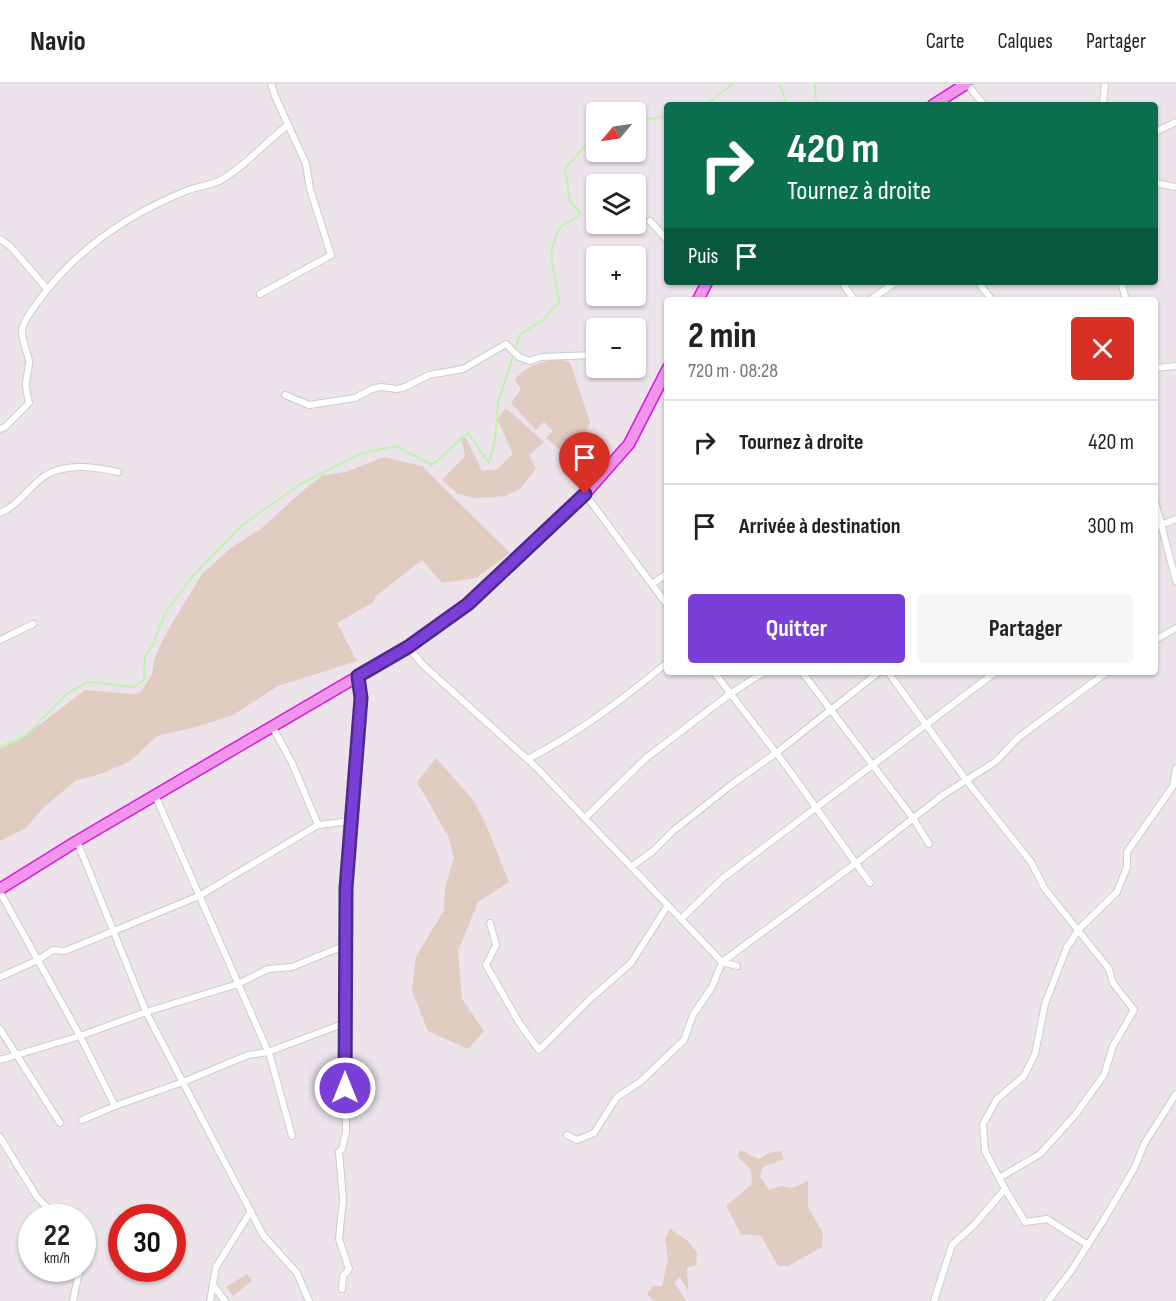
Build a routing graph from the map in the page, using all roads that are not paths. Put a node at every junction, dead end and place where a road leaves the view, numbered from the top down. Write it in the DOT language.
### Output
graph roads {
  1 [pos="271,84"];
  2 [pos="966,84"];
  3 [pos="1105,84"];
  4 [pos="938,102"];
  5 [pos="981,102"];
  6 [pos="1103,102"];
  7 [pos="1176,122"];
  8 [pos="288,125"];
  9 [pos="1158,131"];
  10 [pos="1158,184"];
  11 [pos="1176,187"];
  12 [pos="650,221"];
  13 [pos="664,237"];
  14 [pos="0,239"];
  15 [pos="892,285"];
  16 [pos="47,289"];
  17 [pos="260,294"];
  18 [pos="874,297"];
  19 [pos="586,355"];
  20 [pos="1176,366"];
  21 [pos="1158,368"];
  22 [pos="664,379"];
  23 [pos="285,395"];
  24 [pos="0,429"];
  25 [pos="118,472"];
  26 [pos="585,494"];
  27 [pos="0,513"];
  28 [pos="1176,519"];
  29 [pos="1158,525"];
  30 [pos="664,576"];
  31 [pos="1176,581"];
  32 [pos="652,585"];
  33 [pos="664,601"];
  34 [pos="33,624"];
  35 [pos="1176,628"];
  36 [pos="1158,638"];
  37 [pos="0,640"];
  38 [pos="408,647"];
  39 [pos="664,665"];
  40 [pos="716,675"];
  41 [pos="759,675"];
  42 [pos="804,675"];
  43 [pos="875,675"];
  44 [pos="890,675"];
  45 [pos="992,675"];
  46 [pos="1103,675"];
  47 [pos="358,676"];
  48 [pos="730,694"];
  49 [pos="831,710"];
  50 [pos="925,725"];
  51 [pos="272,726"];
  52 [pos="776,753"];
  53 [pos="528,759"];
  54 [pos="873,765"];
  55 [pos="1176,768"];
  56 [pos="966,780"];
  57 [pos="1174,786"];
  58 [pos="155,795"];
  59 [pos="816,807"];
  60 [pos="585,818"];
  61 [pos="913,818"];
  62 [pos="351,821"];
  63 [pos="318,825"];
  64 [pos="77,841"];
  65 [pos="929,843"];
  66 [pos="856,863"];
  67 [pos="632,867"];
  68 [pos="870,883"];
  69 [pos="0,890"];
  70 [pos="199,896"];
  71 [pos="668,905"];
  72 [pos="681,919"];
  73 [pos="490,923"];
  74 [pos="1079,929"];
  75 [pos="113,931"];
  76 [pos="346,945"];
  77 [pos="38,960"];
  78 [pos="722,962"];
  79 [pos="737,966"];
  80 [pos="0,977"];
  81 [pos="238,984"];
  82 [pos="146,1012"];
  83 [pos="345,1023"];
  84 [pos="0,1029"];
  85 [pos="80,1036"];
  86 [pos="268,1052"];
  87 [pos="16,1054"];
  88 [pos="0,1060"];
  89 [pos="183,1082"];
  90 [pos="1176,1094"];
  91 [pos="115,1106"];
  92 [pos="82,1120"];
  93 [pos="60,1123"];
  94 [pos="567,1135"];
  95 [pos="292,1136"];
  96 [pos="0,1137"];
  97 [pos="999,1178"];
  98 [pos="1005,1190"];
  99 [pos="44,1204"];
  100 [pos="250,1211"];
  101 [pos="1088,1245"];
  102 [pos="77,1282"];
  103 [pos="214,1285"];
  104 [pos="342,1289"];
  105 [pos="73,1301"];
  106 [pos="210,1301"];
  107 [pos="225,1301"];
  108 [pos="309,1301"];
  109 [pos="934,1301"];
  110 [pos="1048,1301"];
  1 -- 8 [label="street"];
  2 -- 4 [label="highway"];
  2 -- 5 [label="street"];
  3 -- 6 [label="street"];
  7 -- 9 [label="street"];
  8 -- 16 [label="street"];
  8 -- 17 [label="street"];
  10 -- 11 [label="street"];
  12 -- 13 [label="street"];
  14 -- 16 [label="street"];
  15 -- 18 [label="street"];
  16 -- 24 [label="street"];
  19 -- 23 [label="street"];
  20 -- 21 [label="street"];
  22 -- 26 [label="highway"];
  25 -- 27 [label="street"];
  26 -- 32 [label="street"];
  26 -- 38 [label="highway"];
  28 -- 29 [label="street"];
  29 -- 31 [label="street"];
  30 -- 32 [label="street"];
  32 -- 33 [label="street"];
  34 -- 37 [label="street"];
  35 -- 36 [label="street"];
  38 -- 47 [label="highway"];
  38 -- 53 [label="street"];
  39 -- 53 [label="street"];
  40 -- 48 [label="street"];
  41 -- 48 [label="street"];
  42 -- 49 [label="street"];
  43 -- 49 [label="street"];
  44 -- 50 [label="street"];
  45 -- 50 [label="street"];
  46 -- 56 [label="street"];
  47 -- 51 [label="highway"];
  47 -- 62 [label="street"];
  48 -- 52 [label="street"];
  48 -- 60 [label="street"];
  49 -- 52 [label="street"];
  49 -- 54 [label="street"];
  50 -- 54 [label="street"];
  50 -- 56 [label="street"];
  51 -- 58 [label="highway"];
  51 -- 63 [label="street"];
  52 -- 59 [label="street"];
  52 -- 67 [label="street"];
  53 -- 60 [label="street"];
  54 -- 59 [label="street"];
  54 -- 61 [label="street"];
  55 -- 57 [label="street"];
  56 -- 61 [label="street"];
  56 -- 74 [label="street"];
  57 -- 74 [label="street"];
  58 -- 64 [label="highway"];
  58 -- 70 [label="street"];
  59 -- 66 [label="street"];
  59 -- 72 [label="street"];
  60 -- 67 [label="street"];
  61 -- 65 [label="street"];
  61 -- 66 [label="street"];
  62 -- 63 [label="street"];
  62 -- 76 [label="street"];
  63 -- 70 [label="street"];
  64 -- 69 [label="highway"];
  64 -- 75 [label="street"];
  66 -- 68 [label="street"];
  66 -- 78 [label="street"];
  67 -- 71 [label="street"];
  69 -- 77 [label="street"];
  70 -- 75 [label="street"];
  70 -- 81 [label="street"];
  71 -- 72 [label="street"];
  71 -- 73 [label="street"];
  72 -- 78 [label="street"];
  74 -- 97 [label="street"];
  74 -- 97 [label="street"];
  75 -- 77 [label="street"];
  75 -- 82 [label="street"];
  76 -- 81 [label="street"];
  76 -- 83 [label="street"];
  77 -- 80 [label="street"];
  77 -- 85 [label="street"];
  78 -- 79 [label="street"];
  78 -- 94 [label="street"];
  81 -- 82 [label="street"];
  81 -- 86 [label="street"];
  82 -- 85 [label="street"];
  82 -- 89 [label="street"];
  83 -- 86 [label="street"];
  83 -- 104 [label="street"];
  84 -- 87 [label="street"];
  85 -- 87 [label="street"];
  85 -- 91 [label="street"];
  86 -- 89 [label="street"];
  86 -- 95 [label="street"];
  87 -- 88 [label="street"];
  87 -- 93 [label="street"];
  89 -- 91 [label="street"];
  89 -- 100 [label="street"];
  90 -- 101 [label="street"];
  91 -- 92 [label="street"];
  96 -- 99 [label="street"];
  97 -- 98 [label="street"];
  98 -- 101 [label="street"];
  98 -- 109 [label="street"];
  100 -- 103 [label="street"];
  100 -- 108 [label="street"];
  101 -- 110 [label="street"];
  102 -- 105 [label="street"];
  103 -- 106 [label="street"];
  103 -- 107 [label="street"];
}
